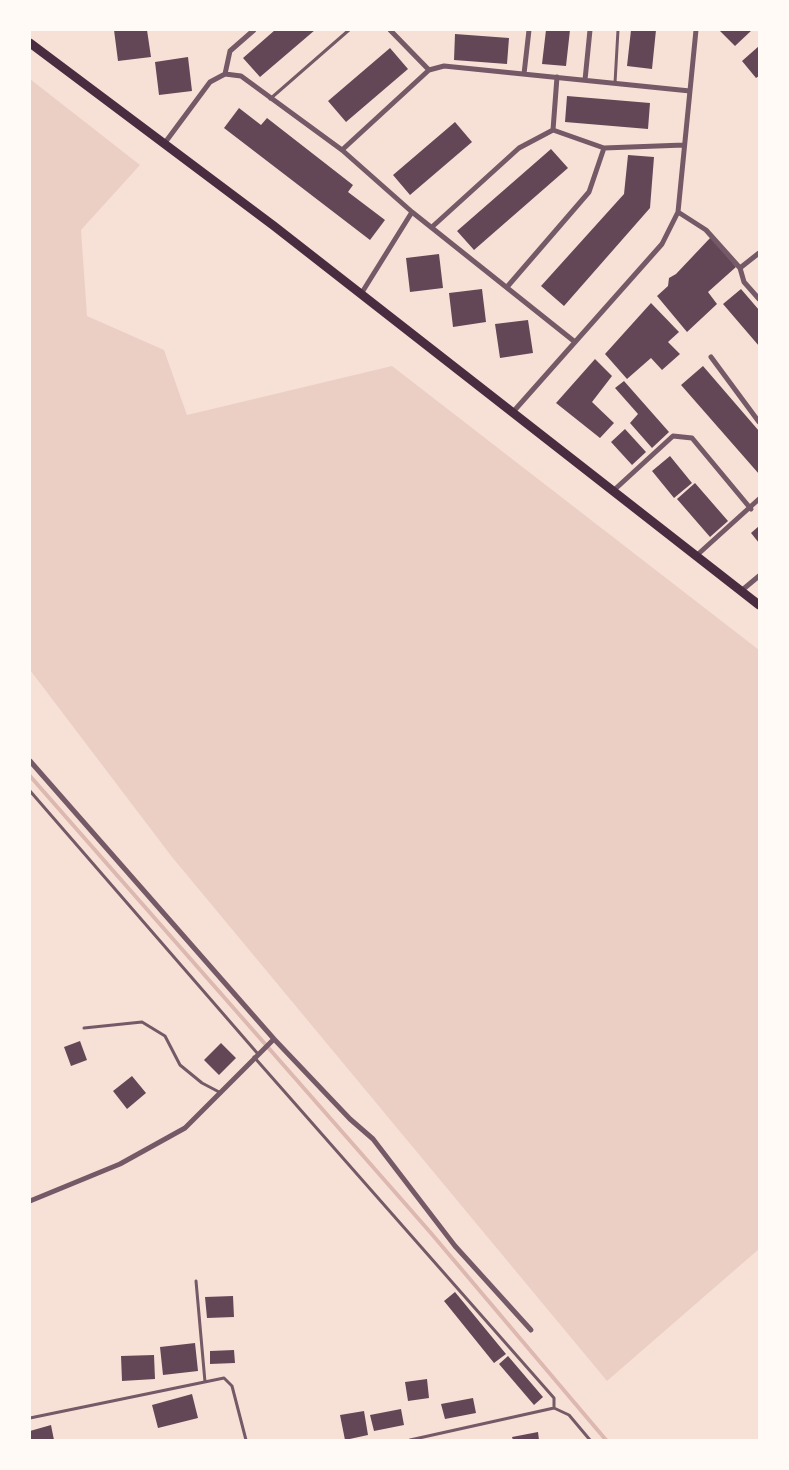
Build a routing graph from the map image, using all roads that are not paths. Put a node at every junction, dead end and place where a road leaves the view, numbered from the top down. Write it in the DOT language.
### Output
graph roads {
  1 [pos="254,30"];
  2 [pos="349,30"];
  3 [pos="390,30"];
  4 [pos="529,30"];
  5 [pos="590,30"];
  6 [pos="618,30"];
  7 [pos="696,30"];
  8 [pos="30,43"];
  9 [pos="429,70"];
  10 [pos="225,74"];
  11 [pos="524,74"];
  12 [pos="557,77"];
  13 [pos="585,80"];
  14 [pos="615,83"];
  15 [pos="690,91"];
  16 [pos="270,100"];
  17 [pos="553,130"];
  18 [pos="164,144"];
  19 [pos="684,145"];
  20 [pos="604,148"];
  21 [pos="342,150"];
  22 [pos="412,212"];
  23 [pos="678,212"];
  24 [pos="432,227"];
  25 [pos="759,253"];
  26 [pos="740,268"];
  27 [pos="507,286"];
  28 [pos="361,294"];
  29 [pos="759,300"];
  30 [pos="575,342"];
  31 [pos="711,357"];
  32 [pos="513,412"];
  33 [pos="759,422"];
  34 [pos="613,491"];
  35 [pos="759,499"];
  36 [pos="751,509"];
  37 [pos="696,556"];
  38 [pos="759,576"];
  39 [pos="741,591"];
  40 [pos="759,605"];
  41 [pos="30,761"];
  42 [pos="32,769"];
  43 [pos="30,791"];
  44 [pos="84,1028"];
  45 [pos="274,1039"];
  46 [pos="257,1054"];
  47 [pos="221,1094"];
  48 [pos="30,1201"];
  49 [pos="196,1281"];
  50 [pos="531,1330"];
  51 [pos="205,1382"];
  52 [pos="554,1408"];
  53 [pos="30,1418"];
  54 [pos="246,1440"];
  55 [pos="410,1440"];
  56 [pos="590,1440"];
  1 -- 10 [label="street"];
  2 -- 16 [label="lane"];
  3 -- 9 [label="street"];
  4 -- 11 [label="street"];
  5 -- 13 [label="street"];
  6 -- 14 [label="lane"];
  7 -- 15 [label="street"];
  8 -- 18 [label="main road"];
  9 -- 11 [label="street"];
  9 -- 21 [label="street"];
  10 -- 16 [label="street"];
  10 -- 18 [label="street"];
  11 -- 12 [label="street"];
  12 -- 13 [label="street"];
  12 -- 17 [label="street"];
  13 -- 14 [label="street"];
  14 -- 15 [label="street"];
  15 -- 19 [label="street"];
  16 -- 21 [label="street"];
  17 -- 20 [label="street"];
  17 -- 24 [label="street"];
  18 -- 28 [label="main road"];
  19 -- 20 [label="street"];
  19 -- 23 [label="street"];
  20 -- 27 [label="street"];
  21 -- 22 [label="street"];
  22 -- 24 [label="street"];
  22 -- 28 [label="street"];
  23 -- 26 [label="street"];
  23 -- 30 [label="street"];
  24 -- 27 [label="street"];
  25 -- 26 [label="street"];
  26 -- 29 [label="street"];
  27 -- 30 [label="street"];
  28 -- 32 [label="main road"];
  30 -- 32 [label="street"];
  31 -- 33 [label="street"];
  32 -- 34 [label="main road"];
  34 -- 36 [label="street"];
  34 -- 37 [label="main road"];
  35 -- 36 [label="street"];
  36 -- 37 [label="street"];
  37 -- 39 [label="main road"];
  38 -- 39 [label="street"];
  39 -- 40 [label="main road"];
  41 -- 42 [label="street"];
  42 -- 45 [label="street"];
  43 -- 46 [label="lane"];
  44 -- 47 [label="lane"];
  45 -- 46 [label="street"];
  45 -- 50 [label="street"];
  46 -- 47 [label="street"];
  46 -- 52 [label="lane"];
  47 -- 48 [label="street"];
  49 -- 51 [label="lane"];
  51 -- 53 [label="lane"];
  51 -- 54 [label="lane"];
  52 -- 55 [label="lane"];
  52 -- 56 [label="lane"];
}
